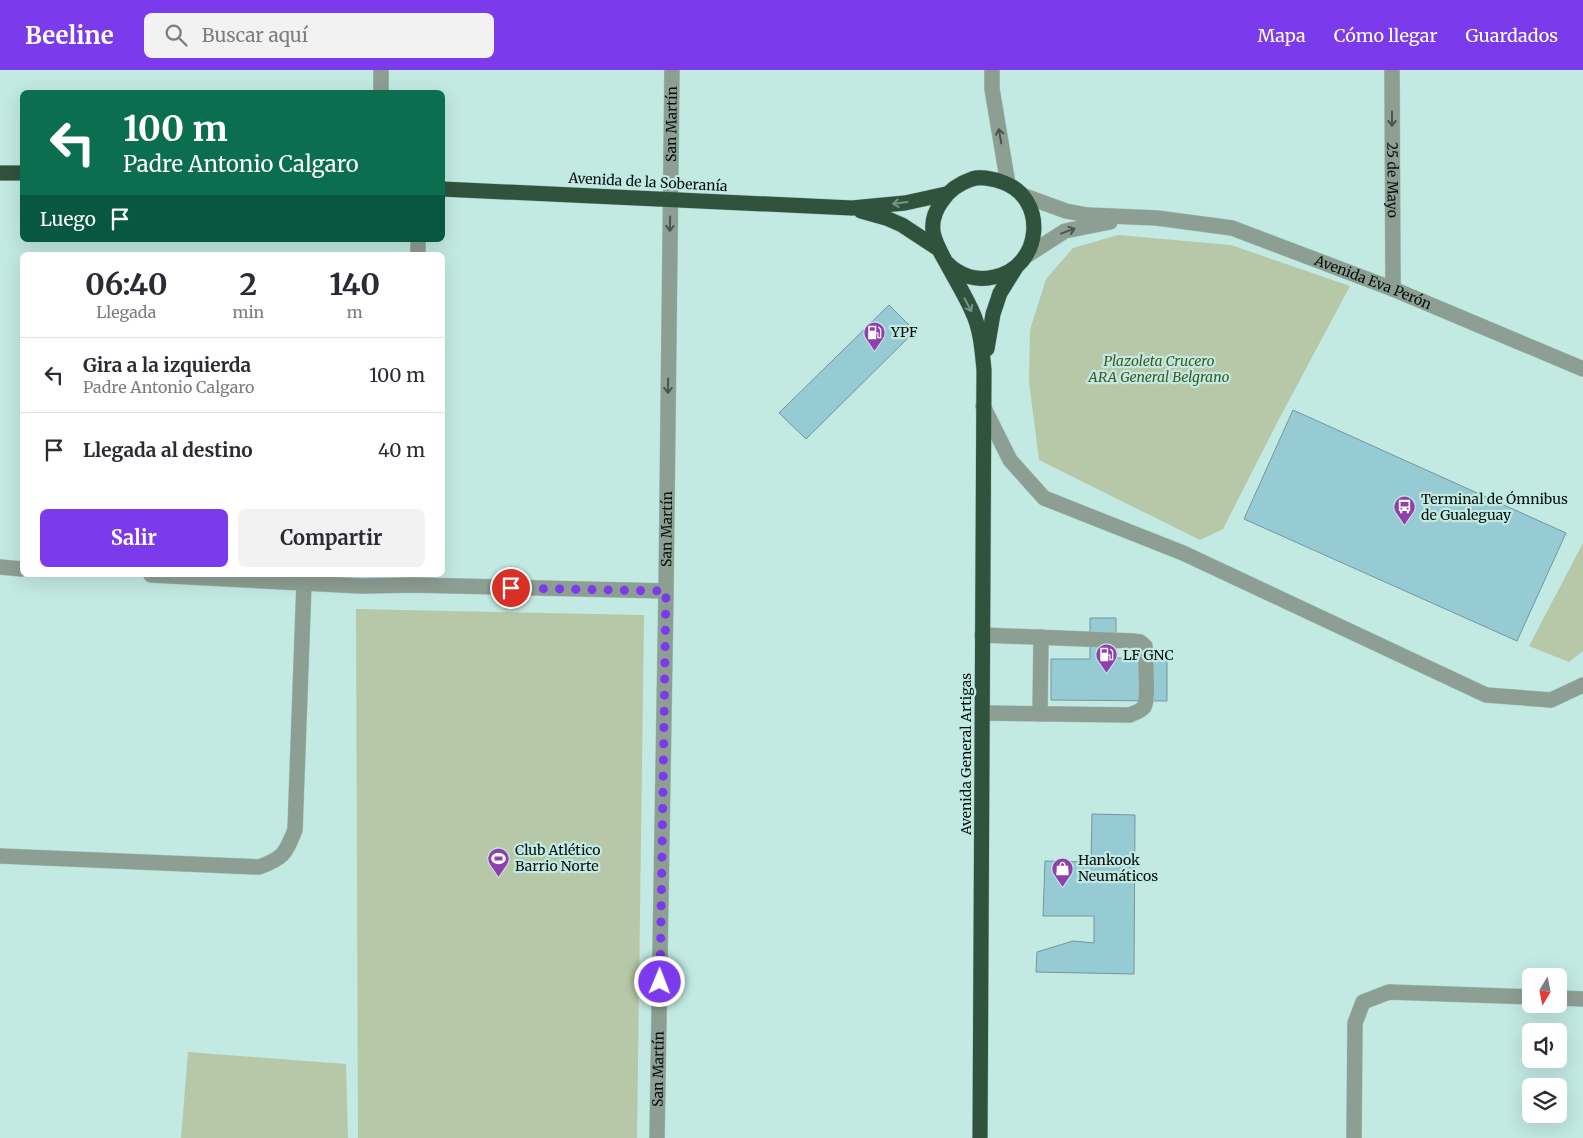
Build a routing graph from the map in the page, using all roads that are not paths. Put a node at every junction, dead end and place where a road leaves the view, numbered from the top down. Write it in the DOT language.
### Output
graph roads {
  1 [pos="381,70"];
  2 [pos="672,70"];
  3 [pos="992,70"];
  4 [pos="1392,70"];
  5 [pos="381,90"];
  6 [pos="0,172"];
  7 [pos="20,173"];
  8 [pos="1008,184"];
  9 [pos="445,189"];
  10 [pos="946,194"];
  11 [pos="1022,195"];
  12 [pos="671,199"];
  13 [pos="852,208"];
  14 [pos="1157,218"];
  15 [pos="937,248"];
  16 [pos="1026,256"];
  17 [pos="946,262"];
  18 [pos="1015,269"];
  19 [pos="1393,289"];
  20 [pos="1583,369"];
  21 [pos="984,370"];
  22 [pos="983,406"];
  23 [pos="0,568"];
  24 [pos="20,569"];
  25 [pos="189,577"];
  26 [pos="414,580"];
  27 [pos="304,583"];
  28 [pos="666,591"];
  29 [pos="982,635"];
  30 [pos="1041,637"];
  31 [pos="1583,685"];
  32 [pos="982,713"];
  33 [pos="1040,714"];
  34 [pos="0,856"];
  35 [pos="1522,997"];
  36 [pos="1568,998"];
  37 [pos="1583,999"];
  38 [pos="657,1138"];
  39 [pos="980,1138"];
  40 [pos="1354,1138"];
  1 -- 5 [label="street"];
  2 -- 12 [label="street, San Martín"];
  8 -- 3 [label="street, one-way"];
  4 -- 19 [label="street, 25 de Mayo, one-way"];
  6 -- 7 [label="highway"];
  8 -- 10 [label="highway"];
  8 -- 11 [label="highway"];
  9 -- 12 [label="highway, Avenida de la Soberanía"];
  10 -- 13 [label="highway, Avenida de la Soberanía, one-way"];
  10 -- 15 [label="highway"];
  11 -- 14 [label="street, Avenida Eva Perón"];
  11 -- 16 [label="highway"];
  12 -- 13 [label="highway, Avenida de la Soberanía"];
  12 -- 28 [label="street, San Martín, one-way"];
  13 -- 15 [label="highway, Avenida de la Soberanía"];
  16 -- 14 [label="street, Avenida Eva Perón, one-way"];
  14 -- 19 [label="street, Avenida Eva Perón"];
  15 -- 17 [label="highway"];
  16 -- 18 [label="highway"];
  17 -- 18 [label="highway"];
  17 -- 21 [label="highway, Avenida General Artigas, one-way"];
  18 -- 21 [label="highway, Avenida General Artigas"];
  19 -- 20 [label="street, Avenida Eva Perón"];
  21 -- 22 [label="highway, Avenida General Artigas"];
  22 -- 29 [label="highway, Avenida General Artigas"];
  22 -- 31 [label="street"];
  23 -- 24 [label="street"];
  25 -- 27 [label="street"];
  26 -- 27 [label="street"];
  26 -- 28 [label="street"];
  27 -- 34 [label="street"];
  28 -- 38 [label="street, San Martín"];
  29 -- 30 [label="street"];
  29 -- 32 [label="highway, Avenida General Artigas"];
  30 -- 33 [label="street"];
  30 -- 33 [label="street"];
  32 -- 33 [label="street"];
  32 -- 39 [label="highway, Avenida General Artigas"];
  35 -- 40 [label="street"];
  36 -- 37 [label="street"];
}
